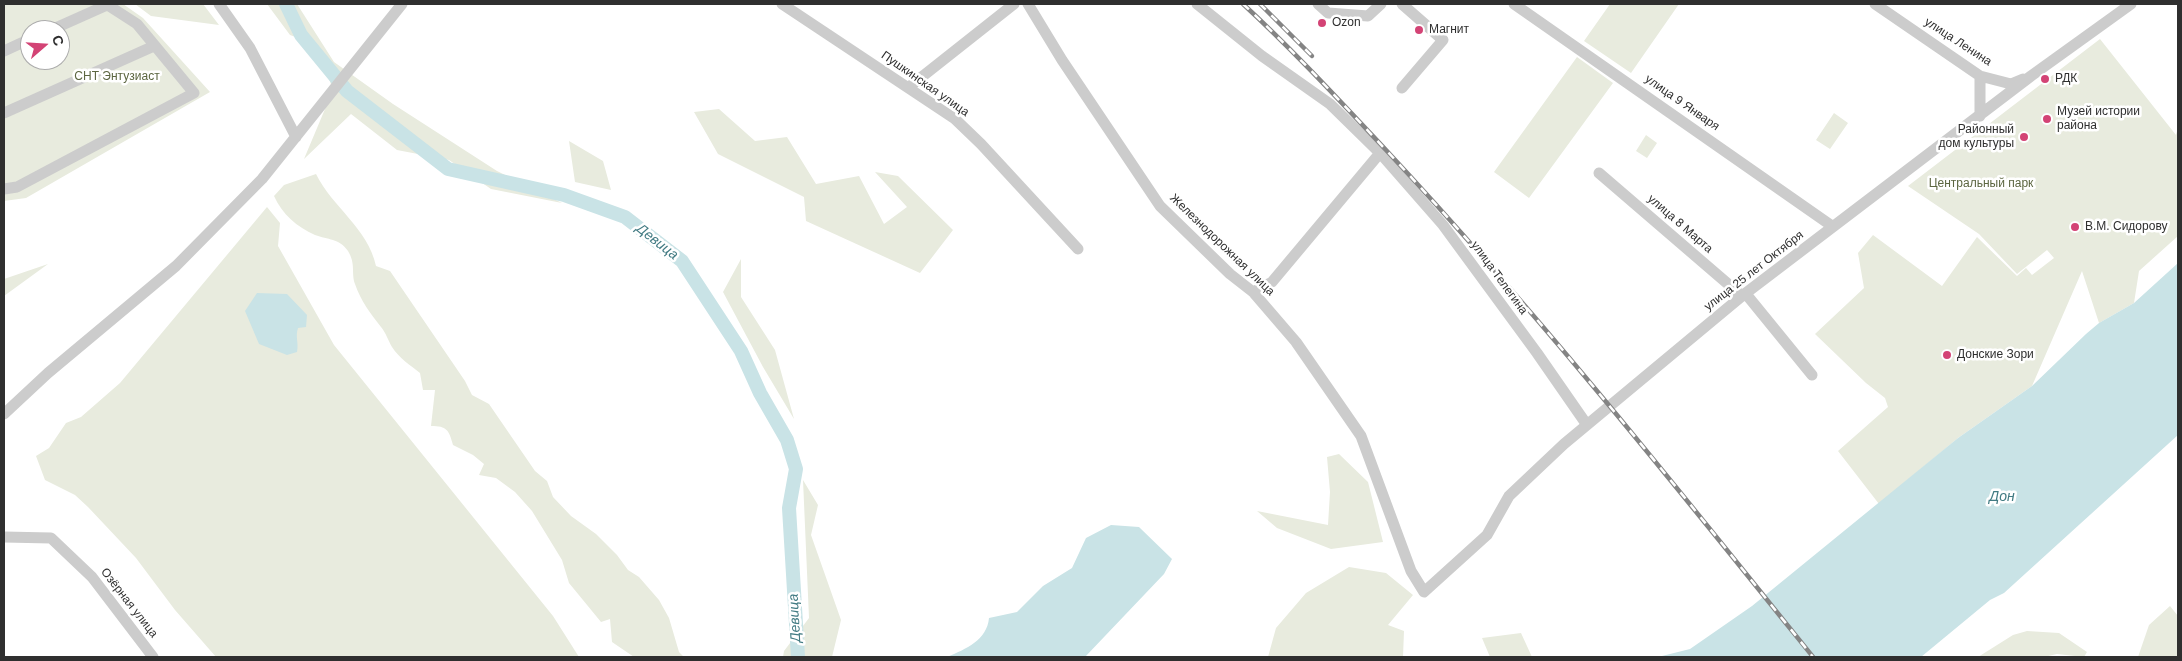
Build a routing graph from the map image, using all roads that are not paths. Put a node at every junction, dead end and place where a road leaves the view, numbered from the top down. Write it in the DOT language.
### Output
graph roads {
  1 [pos="106,4"];
  2 [pos="219,4"];
  3 [pos="402,4"];
  4 [pos="782,4"];
  5 [pos="1014,4"];
  6 [pos="1028,4"];
  7 [pos="1197,4"];
  8 [pos="1318,4"];
  9 [pos="1380,4"];
  10 [pos="1402,4"];
  11 [pos="1514,4"];
  12 [pos="1875,4"];
  13 [pos="2132,4"];
  14 [pos="70,21"];
  15 [pos="20,44"];
  16 [pos="154,46"];
  17 [pos="4,51"];
  18 [pos="1980,76"];
  19 [pos="2031,76"];
  20 [pos="910,87"];
  21 [pos="1402,88"];
  22 [pos="4,113"];
  23 [pos="1980,116"];
  24 [pos="296,137"];
  25 [pos="1380,153"];
  26 [pos="1599,173"];
  27 [pos="4,189"];
  28 [pos="1832,226"];
  29 [pos="1078,249"];
  30 [pos="1254,292"];
  31 [pos="1744,295"];
  32 [pos="1812,375"];
  33 [pos="4,414"];
  34 [pos="1587,425"];
  35 [pos="4,537"];
  36 [pos="1424,592"];
  37 [pos="153,657"];
  1 -- 14 [label="street"];
  1 -- 16 [label="street"];
  2 -- 24 [label="street"];
  3 -- 24 [label="street"];
  4 -- 20 [label="street, Пушкинская улица"];
  5 -- 20 [label="street"];
  6 -- 30 [label="street, Железнодорожная улица"];
  7 -- 25 [label="street, улица Телегина"];
  8 -- 9 [label="street"];
  10 -- 21 [label="street"];
  11 -- 28 [label="street, улица 9 Января"];
  12 -- 18 [label="street, улица Ленина"];
  13 -- 19 [label="street, улица 25 лет Октября"];
  15 -- 17 [label="street"];
  16 -- 22 [label="street"];
  16 -- 27 [label="street"];
  18 -- 19 [label="street, улица Ленина"];
  18 -- 23 [label="street"];
  19 -- 23 [label="street, улица 25 лет Октября"];
  20 -- 29 [label="street, Пушкинская улица"];
  23 -- 28 [label="street, улица 25 лет Октября"];
  24 -- 33 [label="street"];
  25 -- 30 [label="street"];
  25 -- 34 [label="street, улица Телегина"];
  26 -- 31 [label="street, улица 8 Марта"];
  28 -- 31 [label="street, улица 25 лет Октября"];
  30 -- 36 [label="street, Железнодорожная улица"];
  31 -- 32 [label="street, улица 8 Марта"];
  31 -- 34 [label="street, улица 25 лет Октября"];
  34 -- 36 [label="street, улица 25 лет Октября"];
  35 -- 37 [label="street, Озёрная улица"];
}
